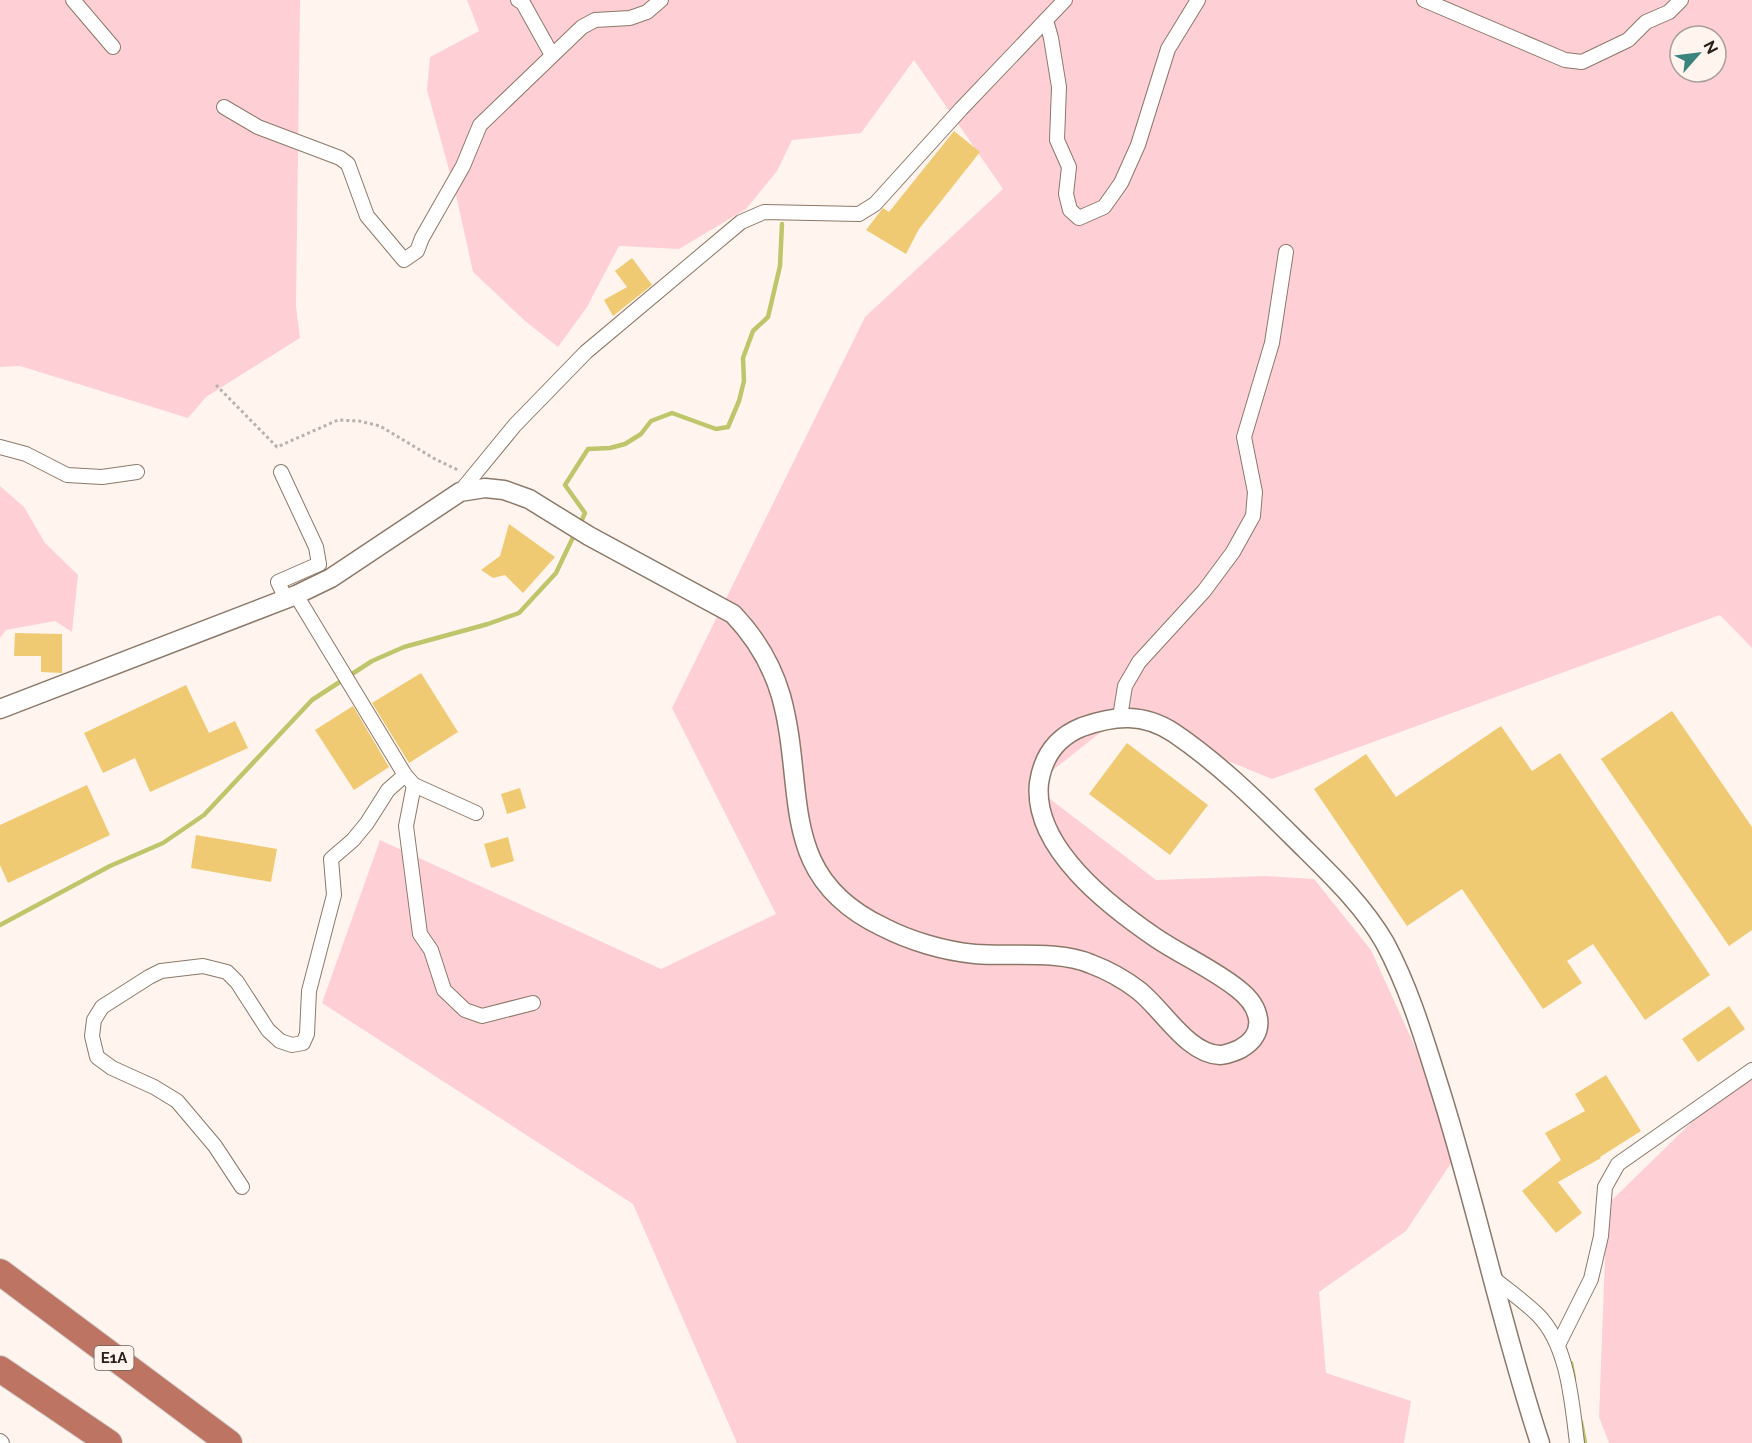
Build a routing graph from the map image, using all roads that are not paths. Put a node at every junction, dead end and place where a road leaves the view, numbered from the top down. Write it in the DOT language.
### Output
graph roads {
  1 [pos="73,0"];
  2 [pos="518,0"];
  3 [pos="661,0"];
  4 [pos="1065,0"];
  5 [pos="1197,0"];
  6 [pos="1424,0"];
  7 [pos="1681,0"];
  8 [pos="1046,20"];
  9 [pos="113,47"];
  10 [pos="552,55"];
  11 [pos="224,107"];
  12 [pos="1286,252"];
  13 [pos="0,447"];
  14 [pos="137,472"];
  15 [pos="281,472"];
  16 [pos="460,492"];
  17 [pos="291,597"];
  18 [pos="0,709"];
  19 [pos="1120,717"];
  20 [pos="409,780"];
  21 [pos="476,813"];
  22 [pos="533,1003"];
  23 [pos="1752,1070"];
  24 [pos="242,1187"];
  25 [pos="0,1272"];
  26 [pos="1491,1276"];
  27 [pos="1558,1345"];
  28 [pos="0,1369"];
  29 [pos="109,1443"];
  30 [pos="229,1443"];
  31 [pos="1540,1443"];
  32 [pos="1577,1443"];
  1 -- 9 [label="street"];
  2 -- 10 [label="street"];
  3 -- 10 [label="street"];
  4 -- 8 [label="street"];
  5 -- 8 [label="street"];
  6 -- 7 [label="street"];
  8 -- 16 [label="street"];
  10 -- 11 [label="street"];
  12 -- 19 [label="street"];
  13 -- 14 [label="street"];
  15 -- 17 [label="street"];
  16 -- 17 [label="street"];
  16 -- 19 [label="street"];
  17 -- 18 [label="street"];
  17 -- 20 [label="street"];
  19 -- 26 [label="street"];
  20 -- 21 [label="street"];
  20 -- 22 [label="street"];
  20 -- 24 [label="street"];
  23 -- 27 [label="street"];
  25 -- 30 [label="highway, E1A"];
  26 -- 27 [label="street"];
  26 -- 31 [label="street"];
  27 -- 32 [label="street"];
  28 -- 29 [label="highway"];
}
